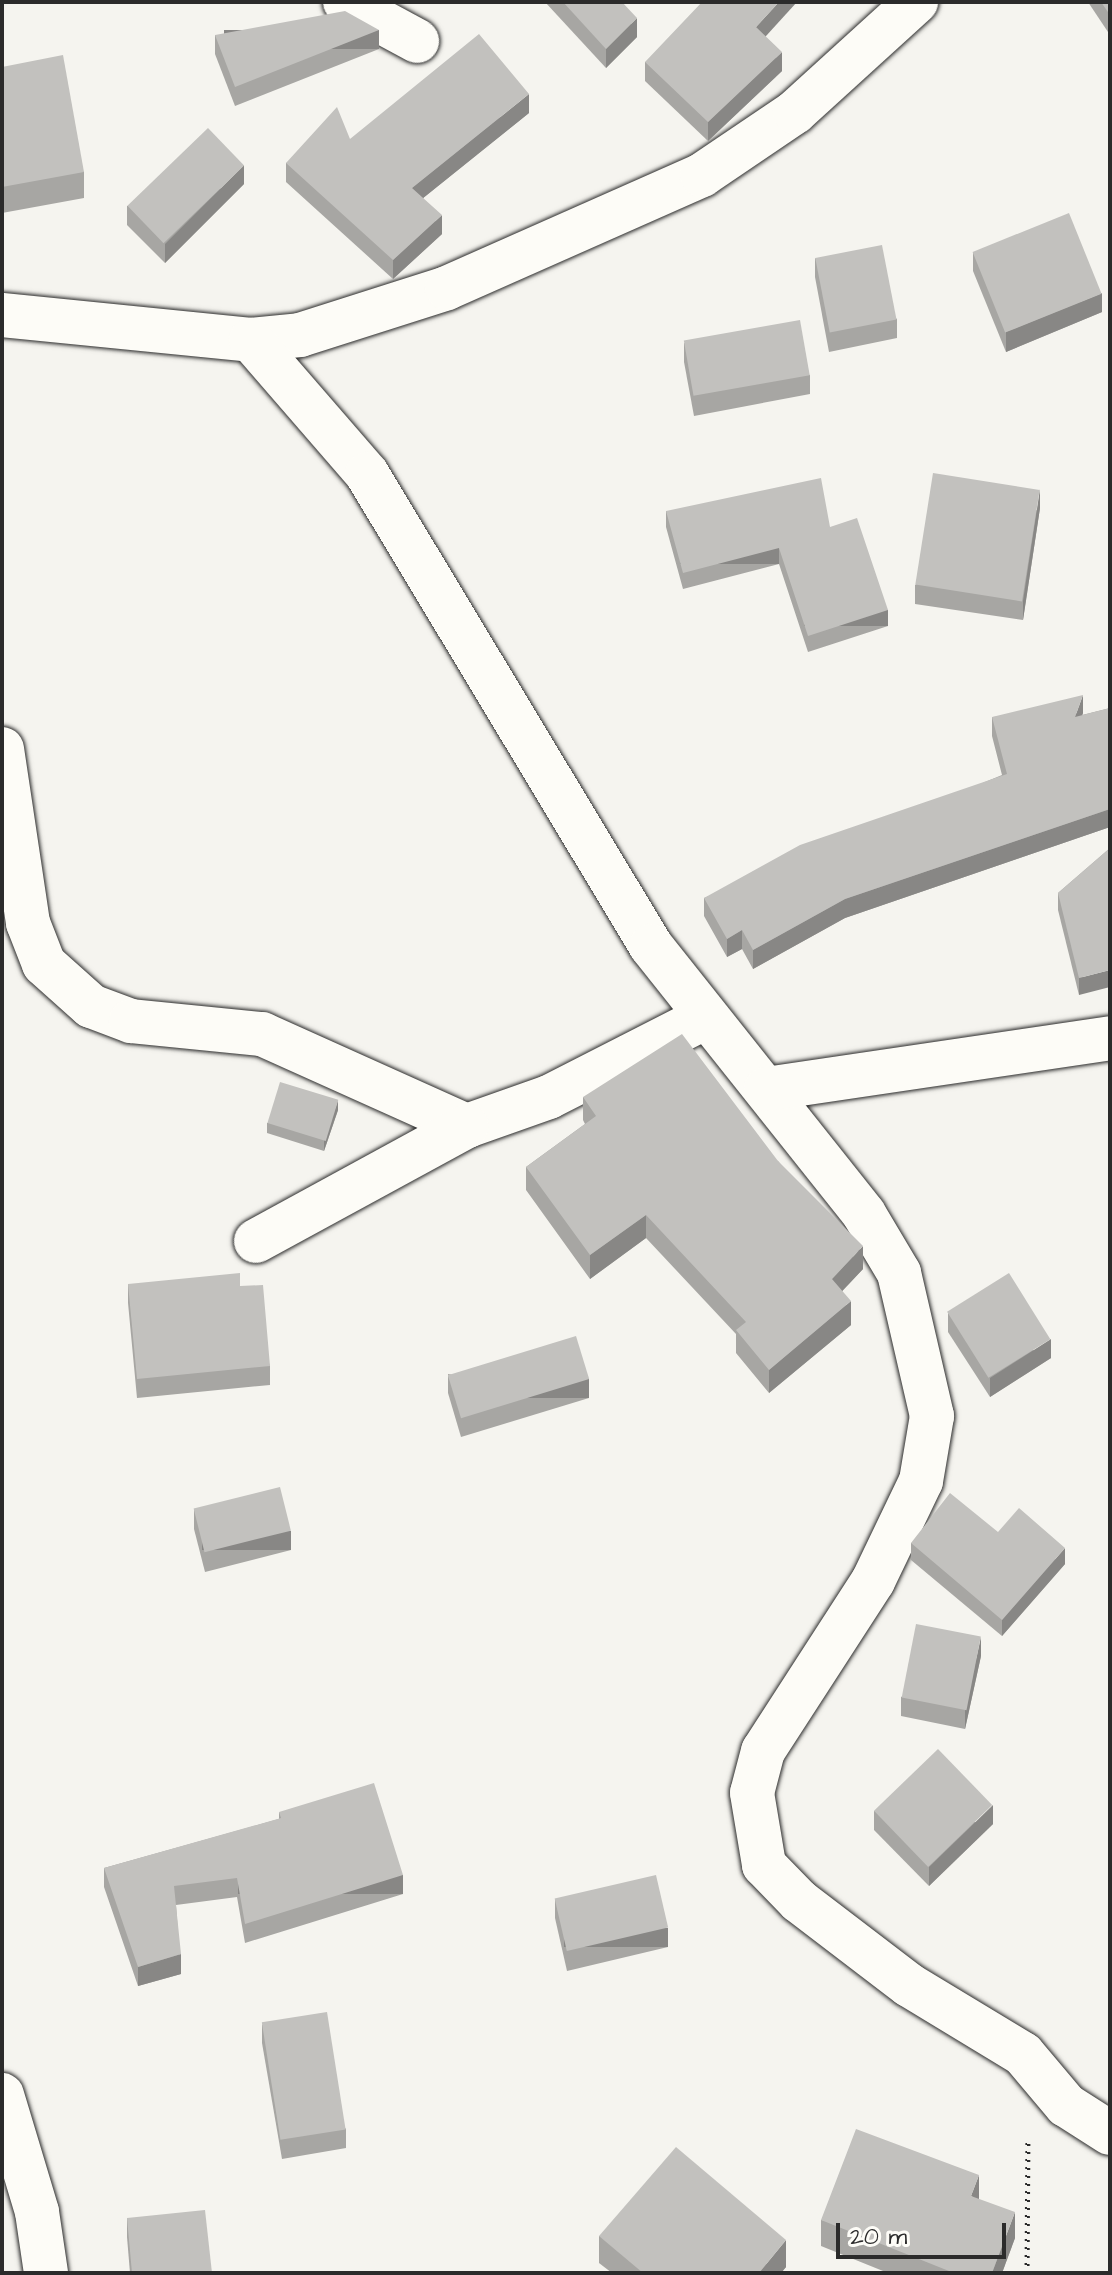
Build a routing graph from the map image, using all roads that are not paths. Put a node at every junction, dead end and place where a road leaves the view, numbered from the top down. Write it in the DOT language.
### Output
graph roads {
  1 [pos="345,2"];
  2 [pos="916,2"];
  3 [pos="417,41"];
  4 [pos="2,315"];
  5 [pos="251,340"];
  6 [pos="2,749"];
  7 [pos="706,1017"];
  8 [pos="1110,1038"];
  9 [pos="766,1089"];
  10 [pos="467,1126"];
  11 [pos="256,1241"];
  12 [pos="2,2095"];
  13 [pos="1110,2133"];
  14 [pos="46,2273"];
  1 -- 3 [label="street"];
  2 -- 5 [label="street"];
  4 -- 5 [label="street"];
  5 -- 7 [label="street"];
  6 -- 10 [label="street"];
  7 -- 9 [label="street"];
  7 -- 10 [label="street"];
  8 -- 9 [label="street"];
  9 -- 13 [label="street"];
  10 -- 11 [label="street"];
  12 -- 14 [label="street"];
}
